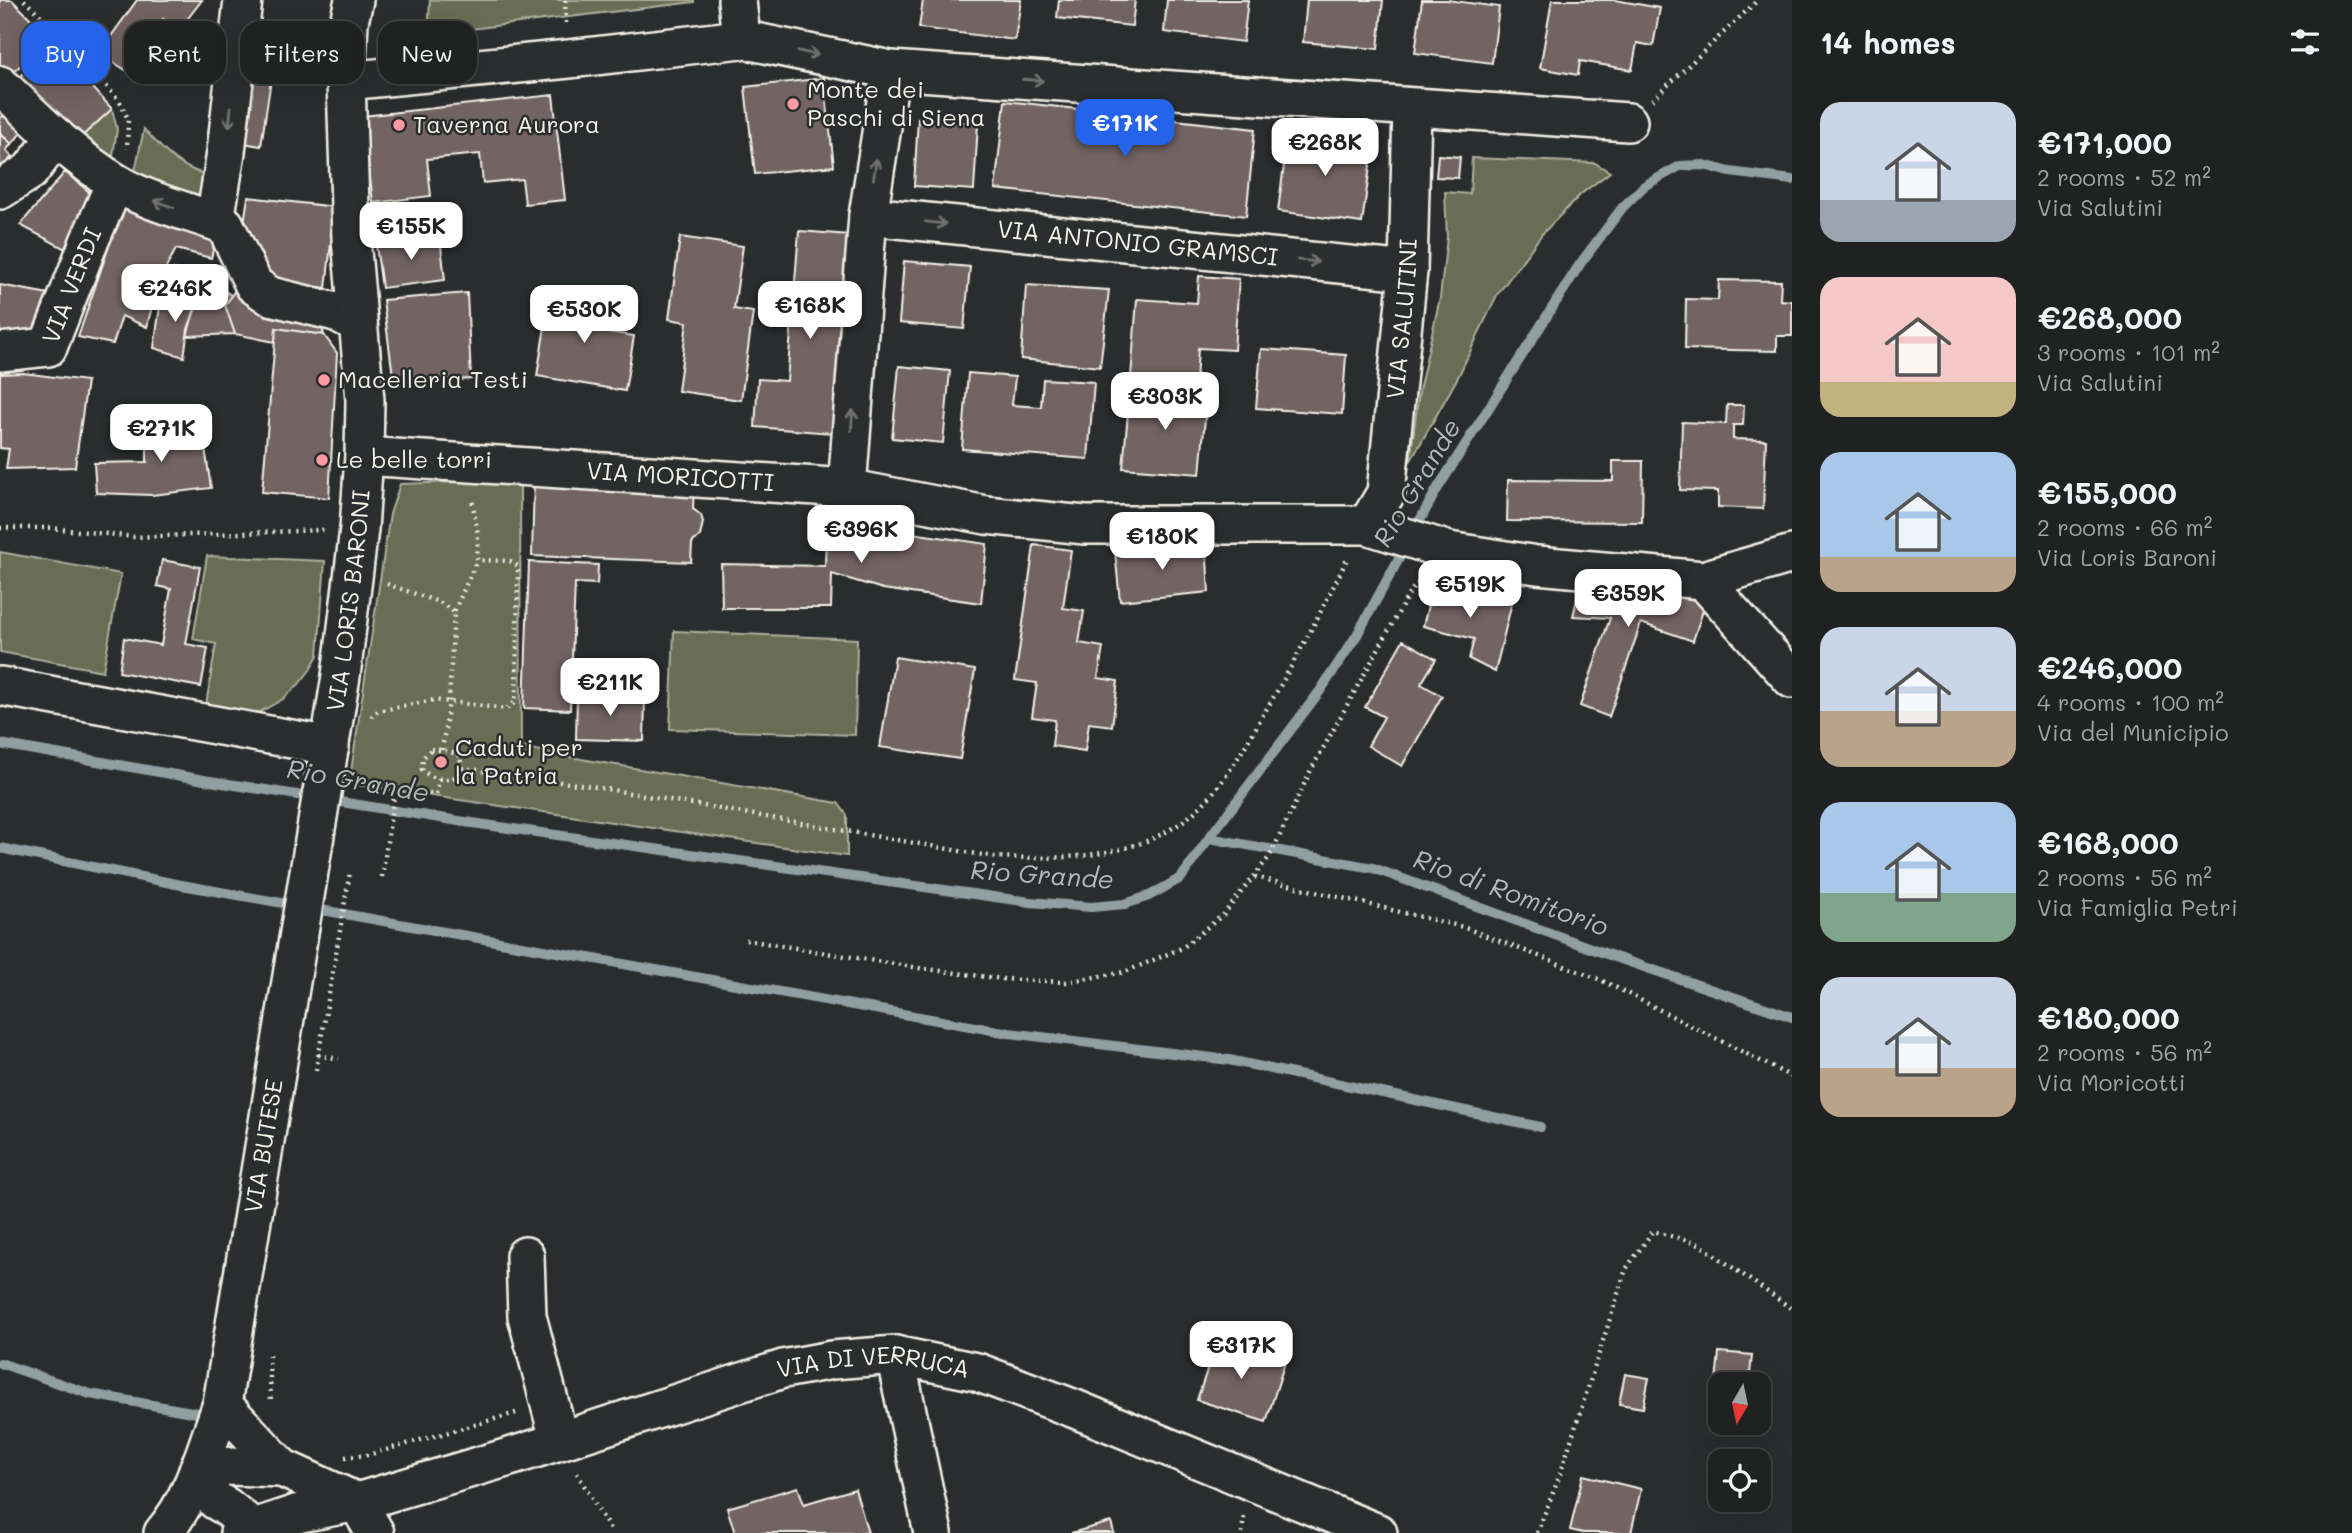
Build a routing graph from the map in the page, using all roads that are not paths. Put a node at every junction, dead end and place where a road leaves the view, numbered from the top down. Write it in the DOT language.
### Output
graph roads {
  1 [pos="243,0"];
  2 [pos="354,0"];
  3 [pos="737,0"];
  4 [pos="349,21"];
  5 [pos="741,39"];
  6 [pos="891,70"];
  7 [pos="364,79"];
  8 [pos="346,84"];
  9 [pos="0,85"];
  10 [pos="1412,108"];
  11 [pos="1628,122"];
  12 [pos="57,137"];
  13 [pos="116,183"];
  14 [pos="0,190"];
  15 [pos="868,216"];
  16 [pos="215,221"];
  17 [pos="1408,271"];
  18 [pos="357,323"];
  19 [pos="0,352"];
  20 [pos="364,456"];
  21 [pos="847,488"];
  22 [pos="1374,527"];
  23 [pos="1792,554"];
  24 [pos="1703,580"];
  25 [pos="1792,679"];
  26 [pos="0,686"];
  27 [pos="330,746"];
  28 [pos="525,1256"];
  29 [pos="895,1354"];
  30 [pos="222,1404"];
  31 [pos="559,1439"];
  32 [pos="282,1468"];
  33 [pos="198,1470"];
  34 [pos="357,1502"];
  35 [pos="246,1530"];
  36 [pos="163,1533"];
  37 [pos="375,1533"];
  38 [pos="933,1533"];
  39 [pos="1378,1533"];
  1 -- 16 [label="street, one-way"];
  2 -- 4 [label="street, VIA LORIS BARONI"];
  3 -- 5 [label="street"];
  5 -- 6 [label="street, one-way"];
  5 -- 7 [label="street"];
  6 -- 10 [label="street, one-way"];
  15 -- 6 [label="street, one-way"];
  8 -- 18 [label="street, VIA LORIS BARONI"];
  9 -- 12 [label="street"];
  10 -- 11 [label="street"];
  10 -- 17 [label="street, VIA SALUTINI"];
  12 -- 13 [label="street"];
  12 -- 14 [label="street"];
  16 -- 13 [label="street, one-way"];
  13 -- 19 [label="street, VIA VERDI"];
  15 -- 17 [label="street, VIA ANTONIO GRAMSCI, one-way"];
  21 -- 15 [label="street, one-way"];
  16 -- 18 [label="street"];
  17 -- 22 [label="street, VIA SALUTINI"];
  18 -- 20 [label="street, VIA LORIS BARONI"];
  20 -- 21 [label="street, VIA MORICOTTI"];
  20 -- 27 [label="street, VIA LORIS BARONI"];
  21 -- 22 [label="street, VIA MORICOTTI"];
  22 -- 24 [label="street, VIA MORICOTTI"];
  23 -- 24 [label="street"];
  24 -- 25 [label="street"];
  26 -- 27 [label="street"];
  27 -- 30 [label="street, VIA BUTESE"];
  28 -- 31 [label="street"];
  29 -- 31 [label="street, VIA DI VERRUCA"];
  29 -- 38 [label="street"];
  29 -- 39 [label="street, VIA DI VERRUCA"];
  30 -- 32 [label="street"];
  30 -- 33 [label="street, VIA BUTESE"];
  31 -- 34 [label="street, VIA DI VERRUCA"];
  32 -- 33 [label="street"];
  32 -- 34 [label="street"];
  33 -- 35 [label="street, VIA DI VERRUCA"];
  33 -- 36 [label="street, VIA BUTESE"];
  34 -- 35 [label="street, VIA DI VERRUCA"];
  34 -- 37 [label="street"];
}
